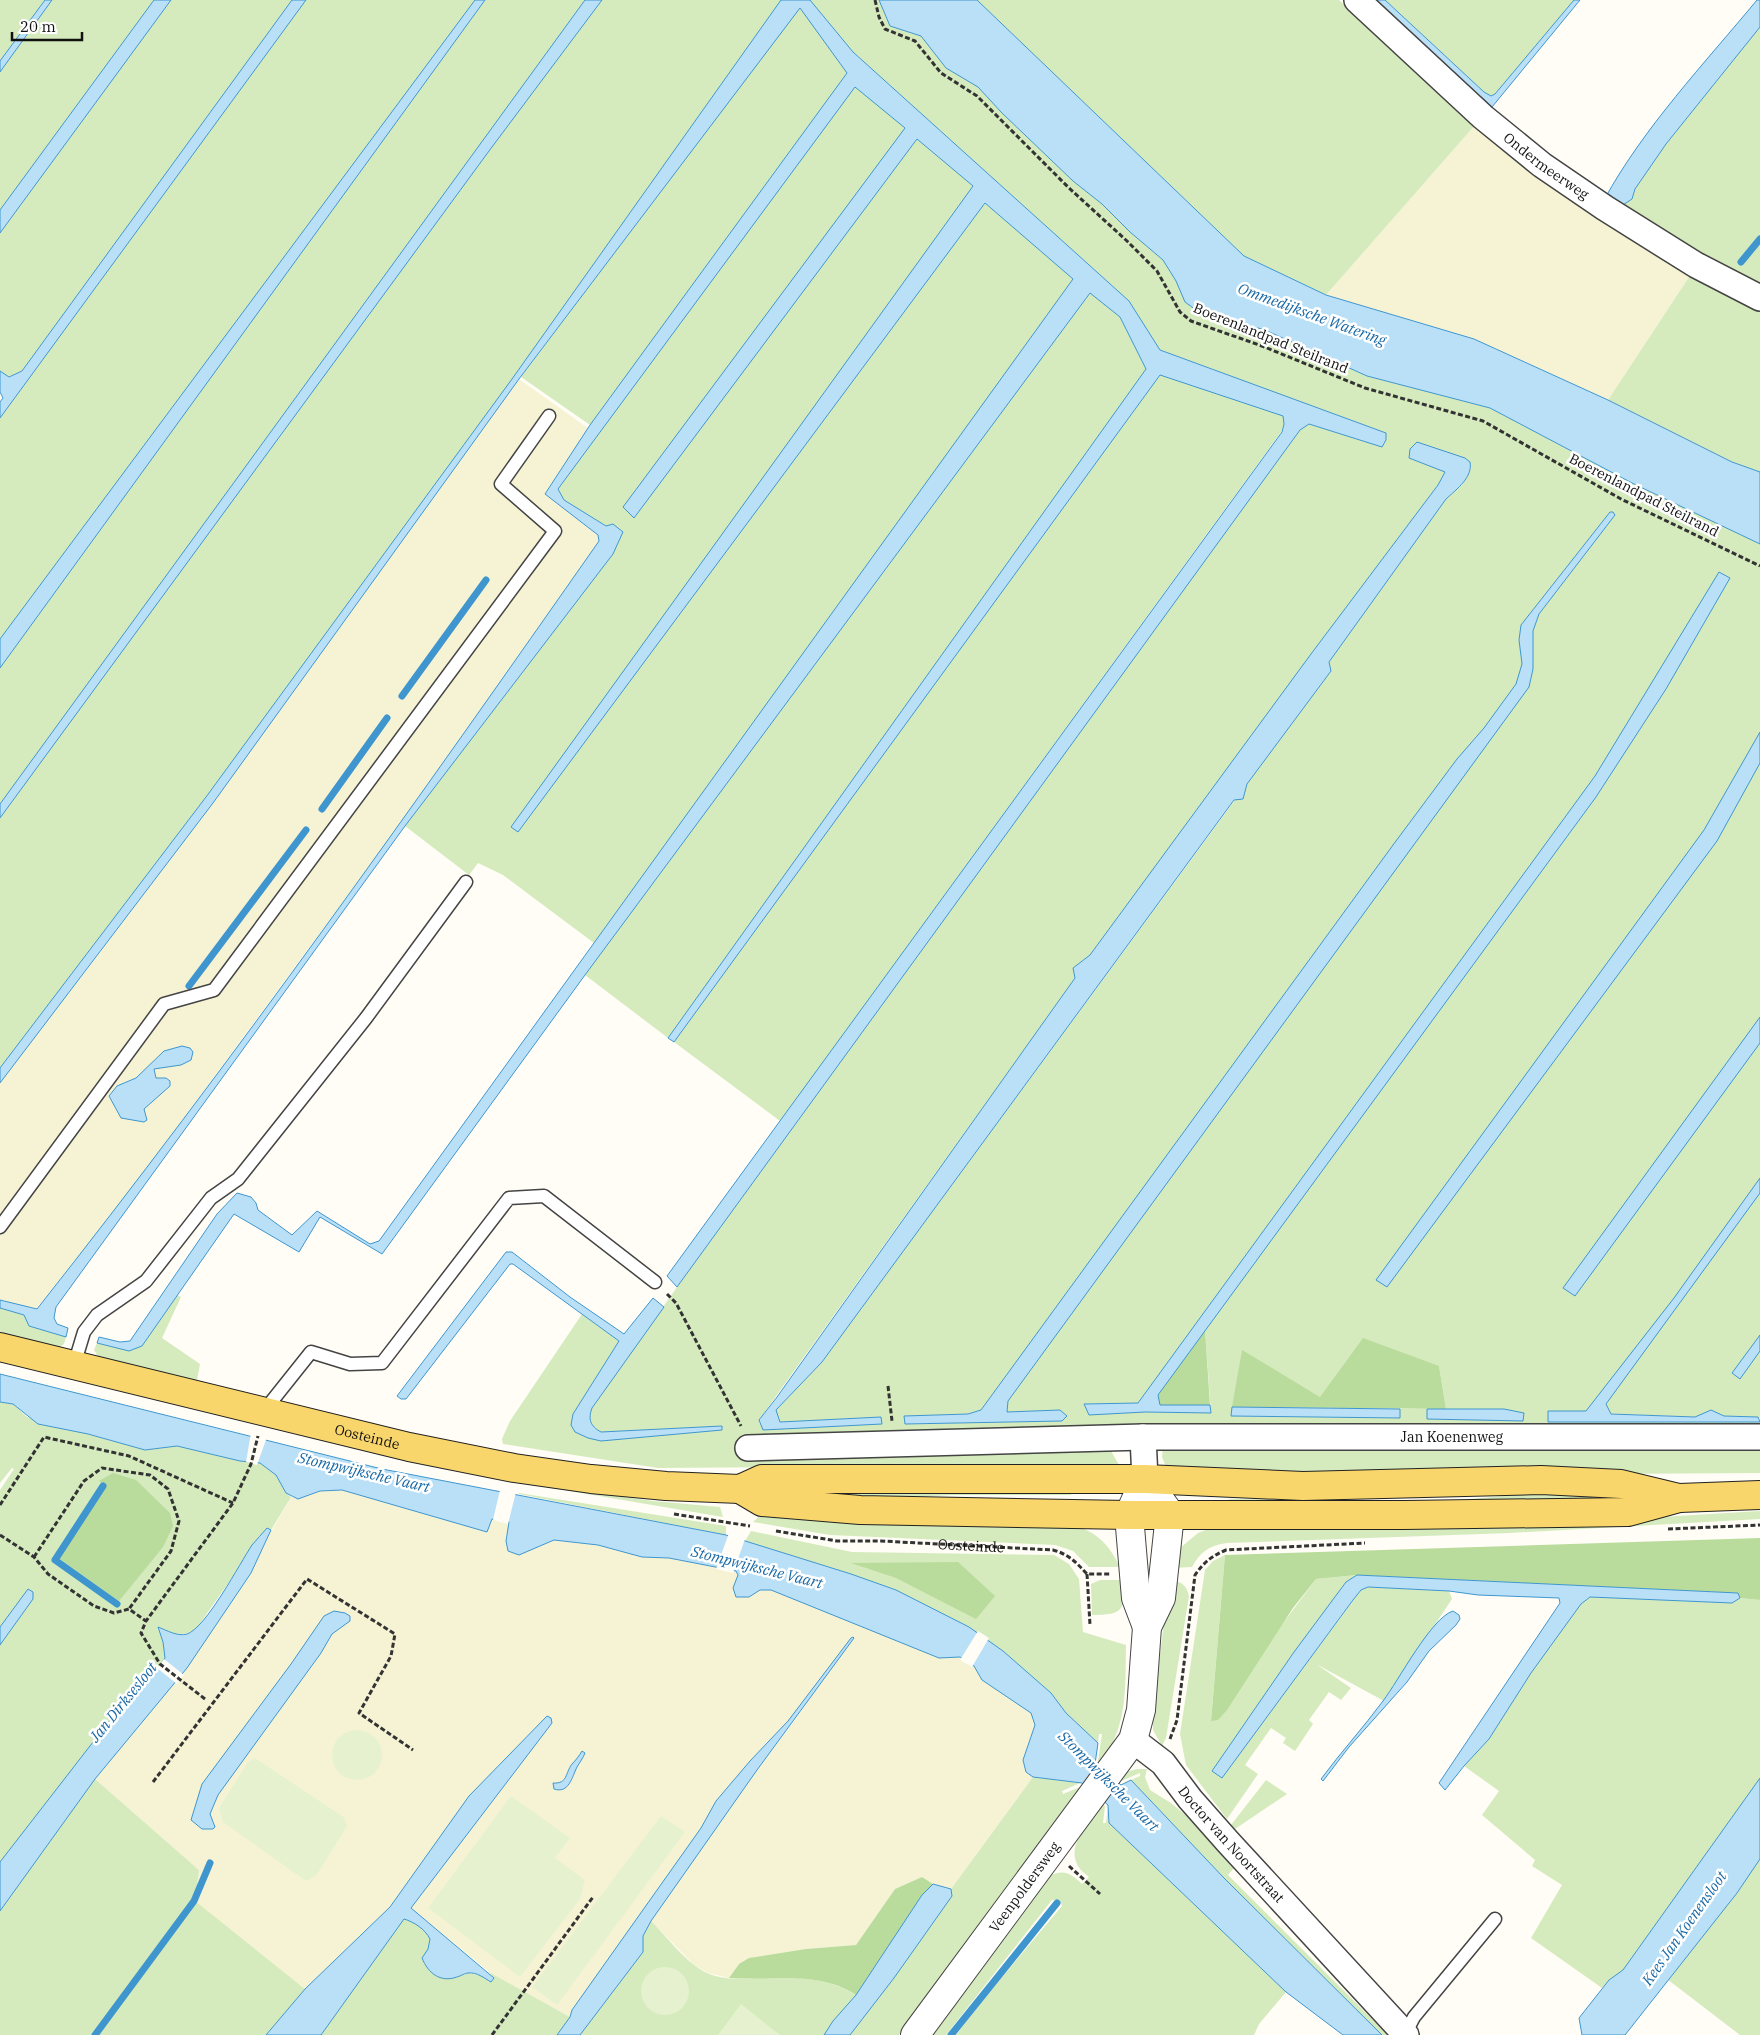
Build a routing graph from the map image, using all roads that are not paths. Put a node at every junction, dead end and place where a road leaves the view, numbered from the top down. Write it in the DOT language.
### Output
graph roads {
  1 [pos="1357,0"];
  2 [pos="1760,298"];
  3 [pos="549,416"];
  4 [pos="466,882"];
  5 [pos="0,1227"];
  6 [pos="655,1282"];
  7 [pos="0,1347"];
  8 [pos="74,1365"];
  9 [pos="262,1422"];
  10 [pos="1143,1437"];
  11 [pos="1760,1437"];
  12 [pos="748,1448"];
  13 [pos="1145,1479"];
  14 [pos="740,1489"];
  15 [pos="1760,1495"];
  16 [pos="1679,1498"];
  17 [pos="1170,1514"];
  18 [pos="1129,1515"];
  19 [pos="1147,1627"];
  20 [pos="1133,1740"];
  21 [pos="1495,1919"];
  22 [pos="914,2035"];
  23 [pos="1405,2035"];
  1 -- 2 [label="street, Ondermeerweg"];
  3 -- 5 [label="lane"];
  4 -- 8 [label="lane"];
  6 -- 9 [label="lane"];
  7 -- 8 [label="main road, Oosteinde"];
  8 -- 9 [label="main road, Oosteinde"];
  9 -- 14 [label="main road, Oosteinde"];
  10 -- 11 [label="street, Jan Koenenweg"];
  10 -- 12 [label="street"];
  10 -- 13 [label="street"];
  13 -- 14 [label="main road, Oosteinde"];
  13 -- 16 [label="main road"];
  13 -- 17 [label="street"];
  13 -- 18 [label="street"];
  14 -- 18 [label="main road, Oosteinde"];
  15 -- 16 [label="main road"];
  16 -- 17 [label="main road"];
  17 -- 18 [label="main road, Oosteinde"];
  17 -- 19 [label="street"];
  18 -- 19 [label="street"];
  19 -- 20 [label="street"];
  20 -- 22 [label="street, Veenpoldersweg"];
  20 -- 23 [label="street, Doctor van Noortstraat"];
  21 -- 23 [label="lane"];
}
